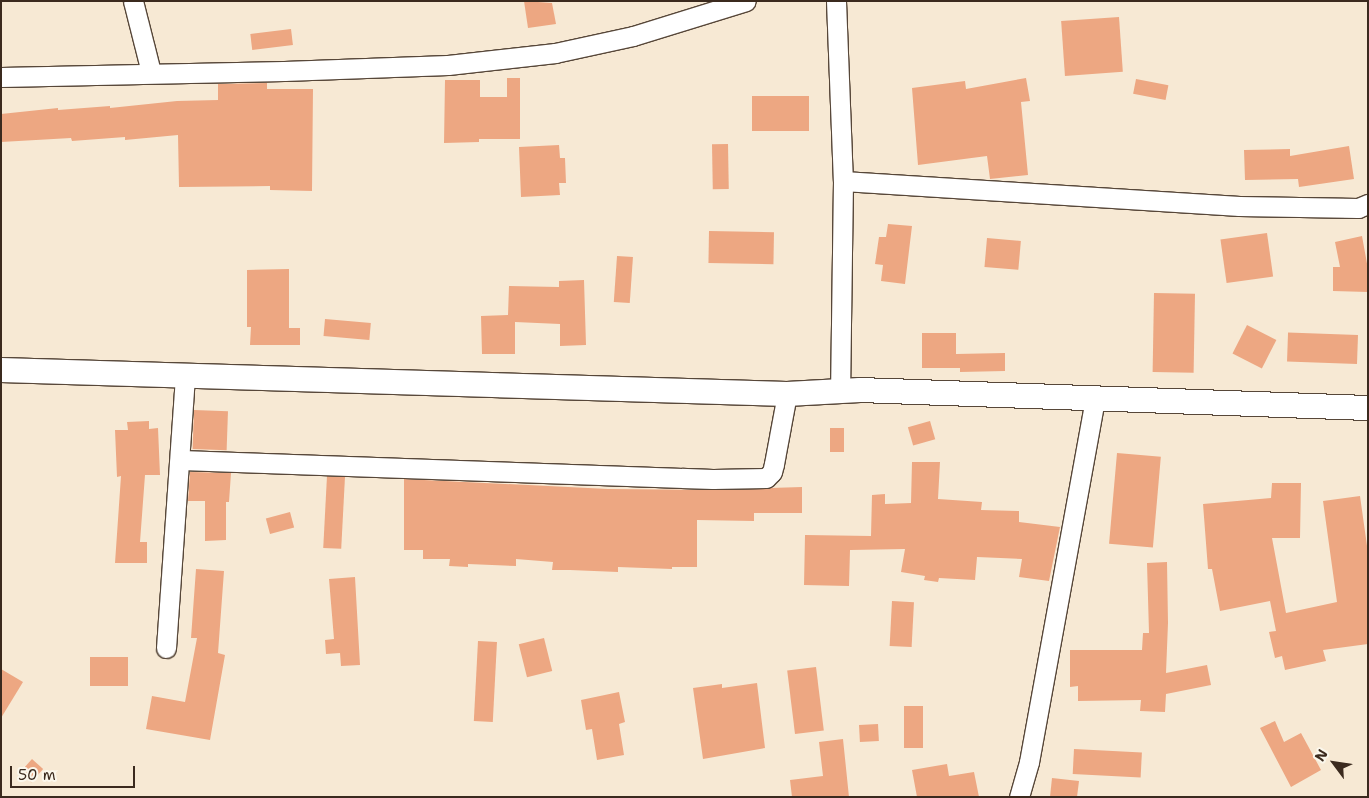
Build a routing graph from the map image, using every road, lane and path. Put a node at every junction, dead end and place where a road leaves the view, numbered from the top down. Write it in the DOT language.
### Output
graph roads {
  1 [pos="133,1"];
  2 [pos="746,1"];
  3 [pos="836,1"];
  4 [pos="151,72"];
  5 [pos="1,77"];
  6 [pos="843,181"];
  7 [pos="1368,204"];
  8 [pos="1,370"];
  9 [pos="185,376"];
  10 [pos="840,390"];
  11 [pos="787,394"];
  12 [pos="1095,399"];
  13 [pos="1367,408"];
  14 [pos="1368,422"];
  15 [pos="181,460"];
  16 [pos="166,648"];
  17 [pos="1018,796"];
  1 -- 4 [label="street"];
  2 -- 4 [label="street"];
  3 -- 6 [label="street"];
  4 -- 5 [label="street"];
  6 -- 7 [label="street"];
  6 -- 10 [label="street"];
  8 -- 9 [label="street"];
  9 -- 11 [label="street"];
  9 -- 15 [label="street"];
  10 -- 11 [label="street"];
  10 -- 12 [label="street"];
  11 -- 15 [label="street"];
  12 -- 13 [label="street"];
  12 -- 17 [label="street"];
  13 -- 14 [label="street"];
  15 -- 16 [label="street"];
}
